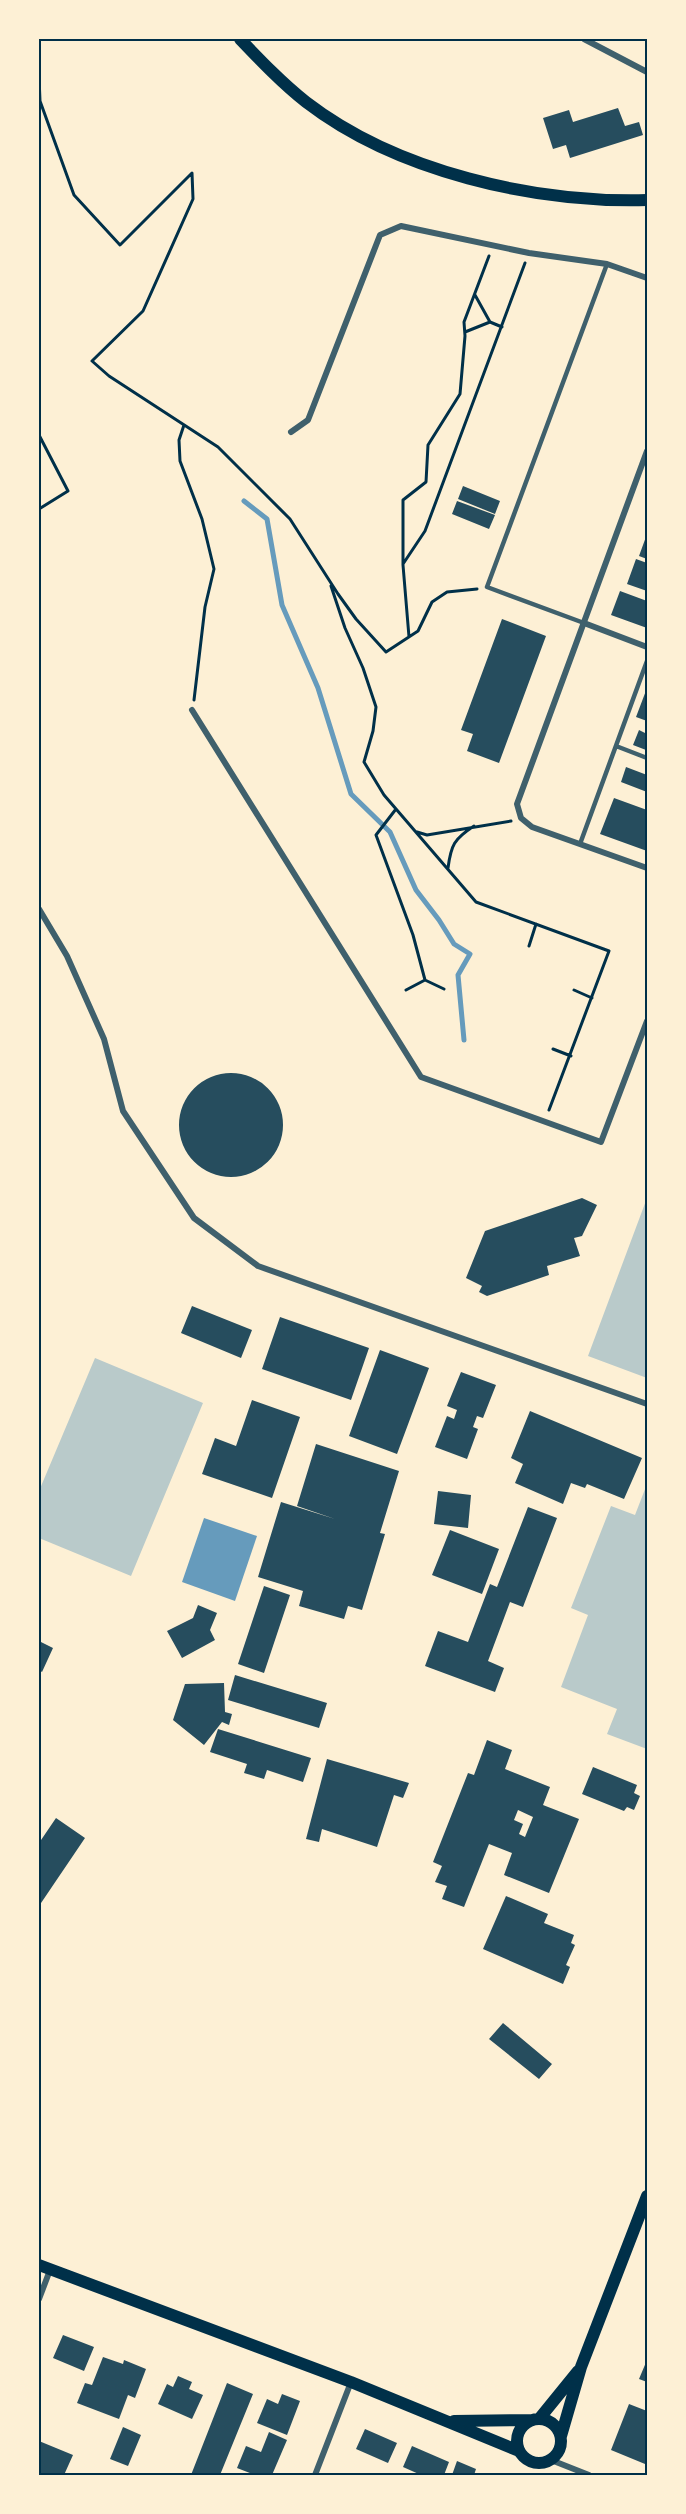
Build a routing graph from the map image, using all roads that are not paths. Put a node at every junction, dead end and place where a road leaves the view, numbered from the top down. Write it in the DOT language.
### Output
graph roads {
  1 [pos="240,39"];
  2 [pos="584,39"];
  3 [pos="647,72"];
  4 [pos="647,200"];
  5 [pos="607,264"];
  6 [pos="647,278"];
  7 [pos="291,432"];
  8 [pos="647,451"];
  9 [pos="584,623"];
  10 [pos="647,647"];
  11 [pos="647,661"];
  12 [pos="192,710"];
  13 [pos="616,746"];
  14 [pos="647,758"];
  15 [pos="580,844"];
  16 [pos="647,868"];
  17 [pos="39,909"];
  18 [pos="647,1022"];
  19 [pos="647,1404"];
  20 [pos="647,2196"];
  21 [pos="44,2267"];
  22 [pos="39,2299"];
  23 [pos="581,2367"];
  24 [pos="351,2382"];
  25 [pos="535,2419"];
  26 [pos="449,2421"];
  27 [pos="561,2436"];
  28 [pos="519,2451"];
  29 [pos="551,2460"];
  30 [pos="315,2475"];
  31 [pos="589,2475"];
  1 -- 4 [label="main road"];
  2 -- 3 [label="street"];
  5 -- 6 [label="street"];
  5 -- 7 [label="street"];
  5 -- 9 [label="lane"];
  8 -- 9 [label="street"];
  9 -- 10 [label="street"];
  9 -- 15 [label="street"];
  11 -- 13 [label="lane"];
  12 -- 18 [label="street"];
  13 -- 14 [label="lane"];
  13 -- 15 [label="lane"];
  15 -- 16 [label="street"];
  17 -- 19 [label="street"];
  20 -- 23 [label="main road"];
  21 -- 22 [label="street"];
  21 -- 24 [label="main road"];
  23 -- 25 [label="main road"];
  23 -- 27 [label="main road"];
  24 -- 26 [label="main road"];
  24 -- 30 [label="street"];
  25 -- 26 [label="main road"];
  25 -- 27 [label="main road"];
  25 -- 28 [label="main road"];
  26 -- 28 [label="main road"];
  27 -- 29 [label="main road"];
  28 -- 29 [label="main road"];
  29 -- 31 [label="street"];
}
